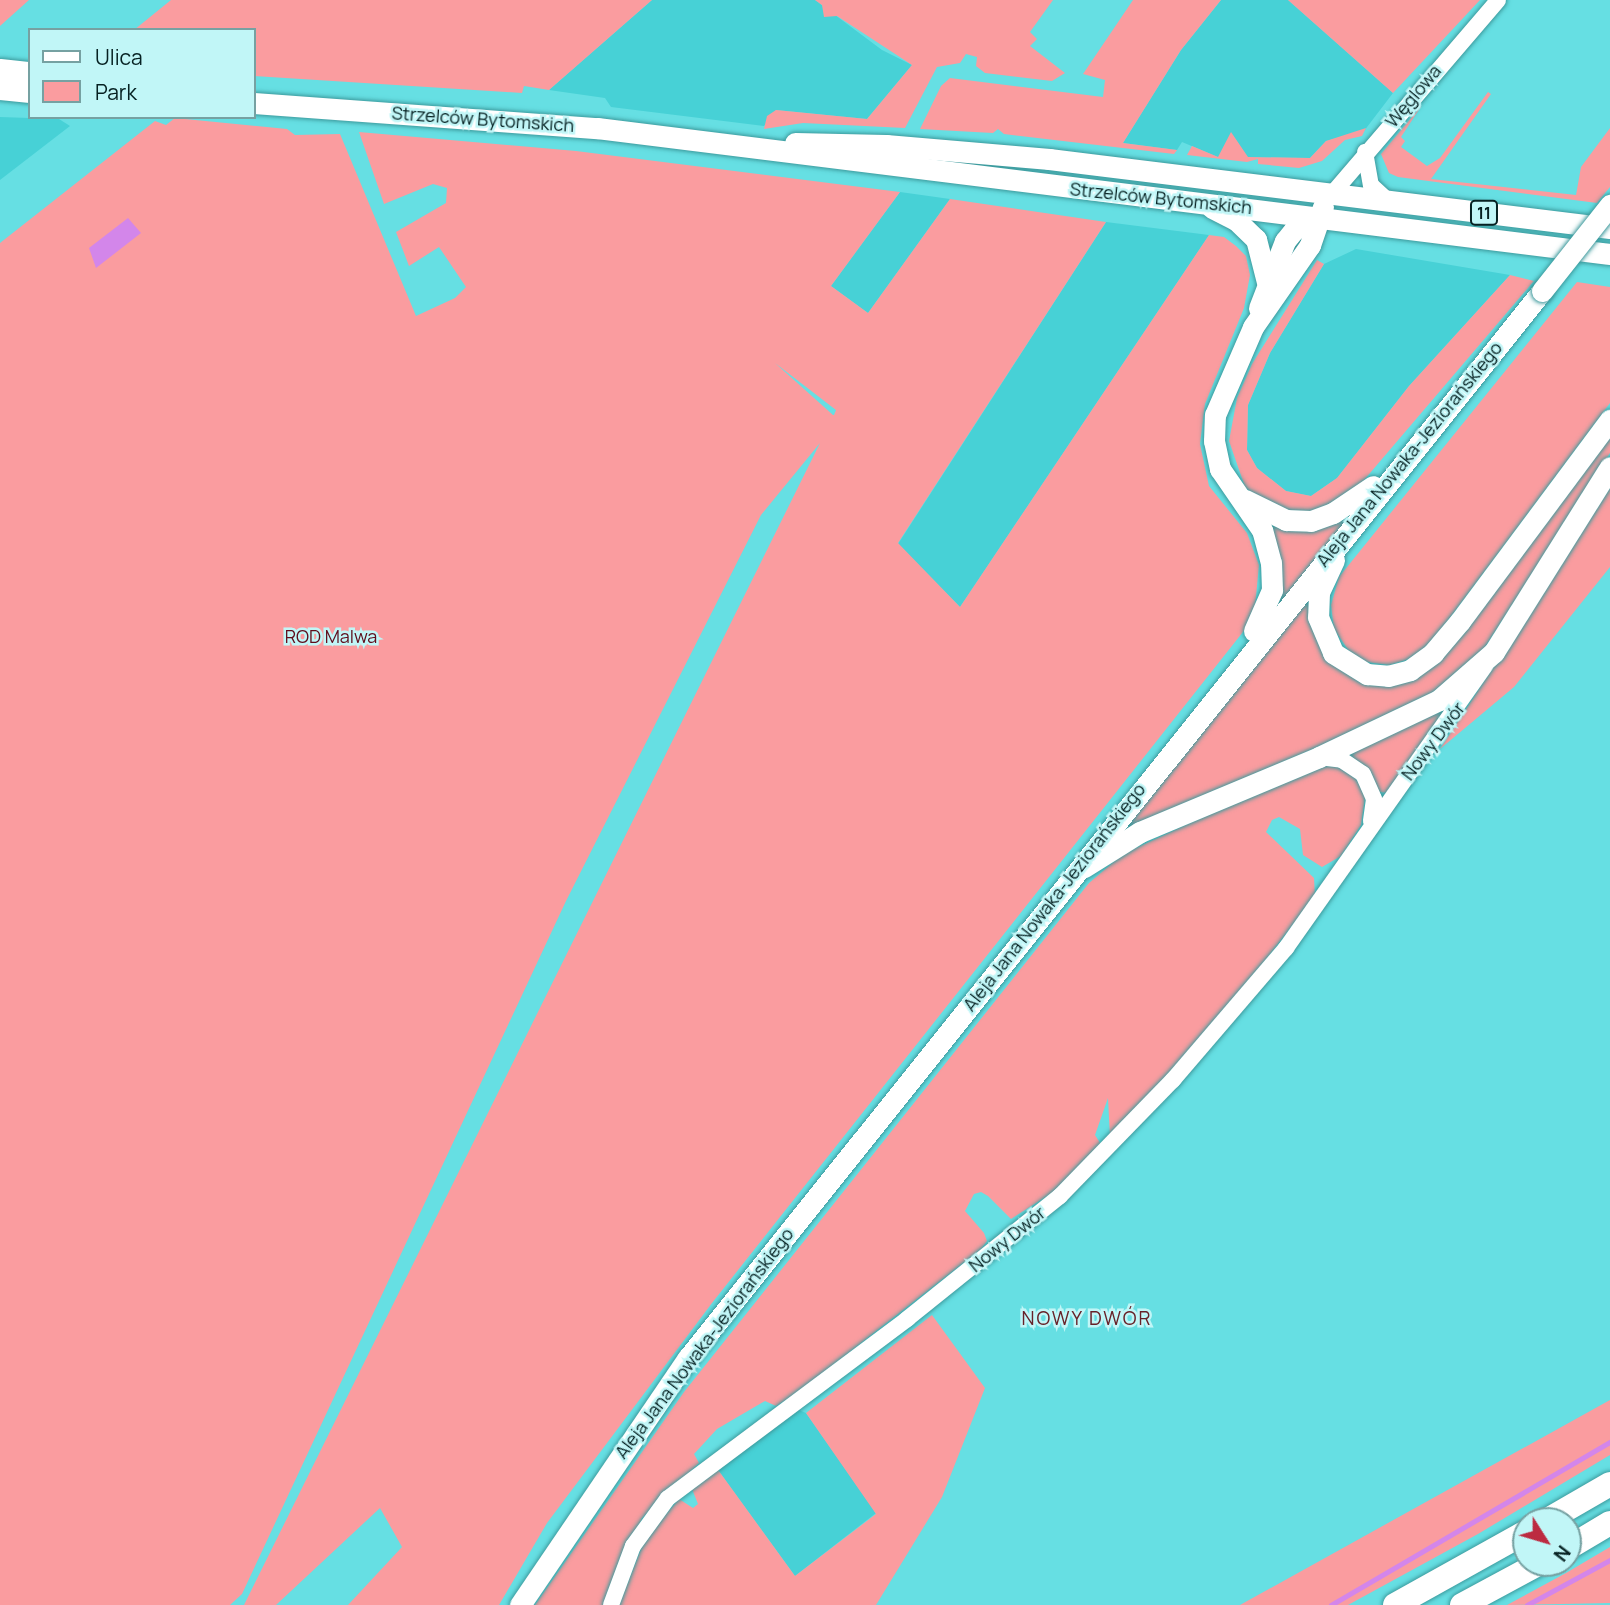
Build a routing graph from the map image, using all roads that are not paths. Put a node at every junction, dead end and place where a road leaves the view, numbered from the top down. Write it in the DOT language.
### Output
graph roads {
  1 [pos="1498,0"];
  2 [pos="0,69"];
  3 [pos="28,72"];
  4 [pos="0,89"];
  5 [pos="28,92"];
  6 [pos="256,103"];
  7 [pos="712,141"];
  8 [pos="1365,152"];
  9 [pos="1332,194"];
  10 [pos="1198,202"];
  11 [pos="1391,202"];
  12 [pos="1610,205"];
  13 [pos="1316,217"];
  14 [pos="1379,227"];
  15 [pos="1610,228"];
  16 [pos="1310,245"];
  17 [pos="1610,254"];
  18 [pos="1267,282"];
  19 [pos="1254,327"];
  20 [pos="1610,420"];
  21 [pos="1399,465"];
  22 [pos="1610,467"];
  23 [pos="1239,496"];
  24 [pos="1350,527"];
  25 [pos="1493,652"];
  26 [pos="1223,685"];
  27 [pos="1319,757"];
  28 [pos="1368,828"];
  29 [pos="1068,878"];
  30 [pos="1610,1484"];
  31 [pos="1570,1507"];
  32 [pos="1610,1523"];
  33 [pos="1512,1540"];
  34 [pos="1582,1540"];
  35 [pos="1514,1577"];
  36 [pos="520,1605"];
  37 [pos="611,1605"];
  38 [pos="1395,1605"];
  39 [pos="1462,1605"];
  1 -- 8 [label="street, Węglowa"];
  2 -- 3 [label="main road"];
  4 -- 5 [label="main road"];
  6 -- 7 [label="main road, Strzelców Bytomskich / 11"];
  7 -- 9 [label="main road, Strzelców Bytomskich / 11"];
  7 -- 10 [label="main road, Strzelców Bytomskich / 11"];
  8 -- 9 [label="street, Węglowa"];
  8 -- 11 [label="street"];
  9 -- 11 [label="main road, Strzelców Bytomskich / 11"];
  9 -- 13 [label="main road"];
  10 -- 13 [label="main road, Strzelców Bytomskich / 11"];
  10 -- 18 [label="main road"];
  11 -- 15 [label="main road, Strzelców Bytomskich / 11"];
  12 -- 21 [label="main road, Aleja Jana Nowaka-Jeziorańskiego, bridge"];
  13 -- 14 [label="main road, Strzelców Bytomskich / 11"];
  13 -- 16 [label="main road"];
  13 -- 18 [label="main road"];
  14 -- 16 [label="main road"];
  14 -- 17 [label="main road, Strzelców Bytomskich / 11"];
  16 -- 19 [label="main road"];
  18 -- 19 [label="main road"];
  19 -- 23 [label="main road"];
  20 -- 24 [label="main road"];
  21 -- 23 [label="main road"];
  21 -- 24 [label="main road, Aleja Jana Nowaka-Jeziorańskiego"];
  22 -- 25 [label="main road"];
  23 -- 26 [label="main road"];
  24 -- 26 [label="main road, Aleja Jana Nowaka-Jeziorańskiego"];
  25 -- 27 [label="main road"];
  25 -- 28 [label="street, Nowy Dwór"];
  26 -- 29 [label="main road, Aleja Jana Nowaka-Jeziorańskiego"];
  27 -- 28 [label="street, Nowy Dwór"];
  27 -- 29 [label="main road"];
  28 -- 37 [label="street, Nowy Dwór"];
  29 -- 36 [label="main road, Aleja Jana Nowaka-Jeziorańskiego"];
  30 -- 31 [label="highway"];
  32 -- 34 [label="highway"];
  33 -- 38 [label="highway"];
  35 -- 39 [label="highway"];
}
